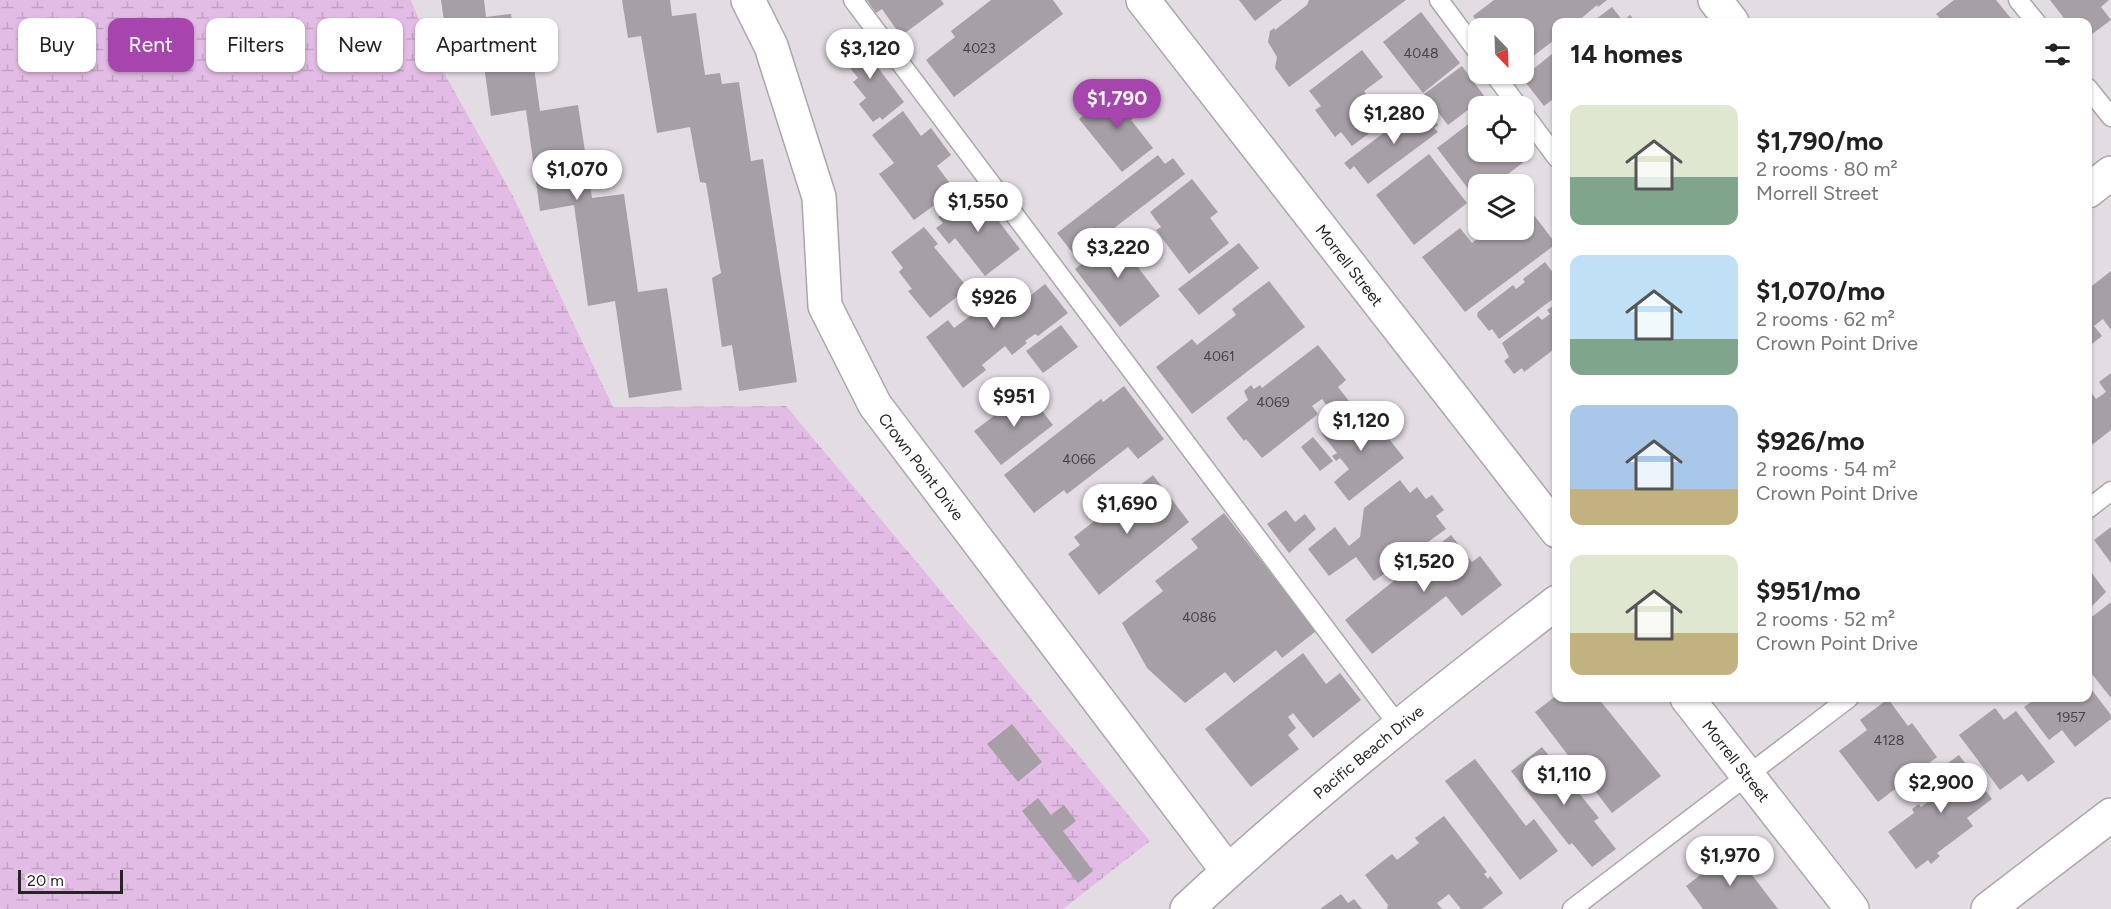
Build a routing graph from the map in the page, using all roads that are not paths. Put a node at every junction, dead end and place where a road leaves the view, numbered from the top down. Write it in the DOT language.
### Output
graph roads {
  1 [pos="748,0"];
  2 [pos="853,0"];
  3 [pos="1143,0"];
  4 [pos="1439,0"];
  5 [pos="1715,0"];
  6 [pos="2018,0"];
  7 [pos="1729,18"];
  8 [pos="2033,18"];
  9 [pos="1468,39"];
  10 [pos="2092,93"];
  11 [pos="2111,117"];
  12 [pos="1534,127"];
  13 [pos="1552,151"];
  14 [pos="2111,173"];
  15 [pos="2092,188"];
  16 [pos="2111,491"];
  17 [pos="2092,506"];
  18 [pos="1552,525"];
  19 [pos="1552,606"];
  20 [pos="1690,702"];
  21 [pos="1844,702"];
  22 [pos="1398,725"];
  23 [pos="1748,777"];
  24 [pos="2111,815"];
  25 [pos="1227,870"];
  26 [pos="1187,909"];
  27 [pos="1572,909"];
  28 [pos="1852,909"];
  29 [pos="1988,909"];
  1 -- 25 [label="street, Crown Point Drive"];
  2 -- 22 [label="lane"];
  3 -- 18 [label="street, Morrell Street"];
  4 -- 9 [label="lane"];
  5 -- 7 [label="street"];
  6 -- 8 [label="lane"];
  10 -- 11 [label="lane"];
  12 -- 13 [label="lane"];
  14 -- 15 [label="street"];
  16 -- 17 [label="lane"];
  19 -- 22 [label="street, Pacific Beach Drive"];
  20 -- 23 [label="street, Morrell Street"];
  21 -- 23 [label="lane"];
  22 -- 25 [label="street, Pacific Beach Drive"];
  23 -- 27 [label="lane"];
  23 -- 28 [label="street, Morrell Street"];
  24 -- 29 [label="street"];
  25 -- 26 [label="street, Pacific Beach Drive"];
}
